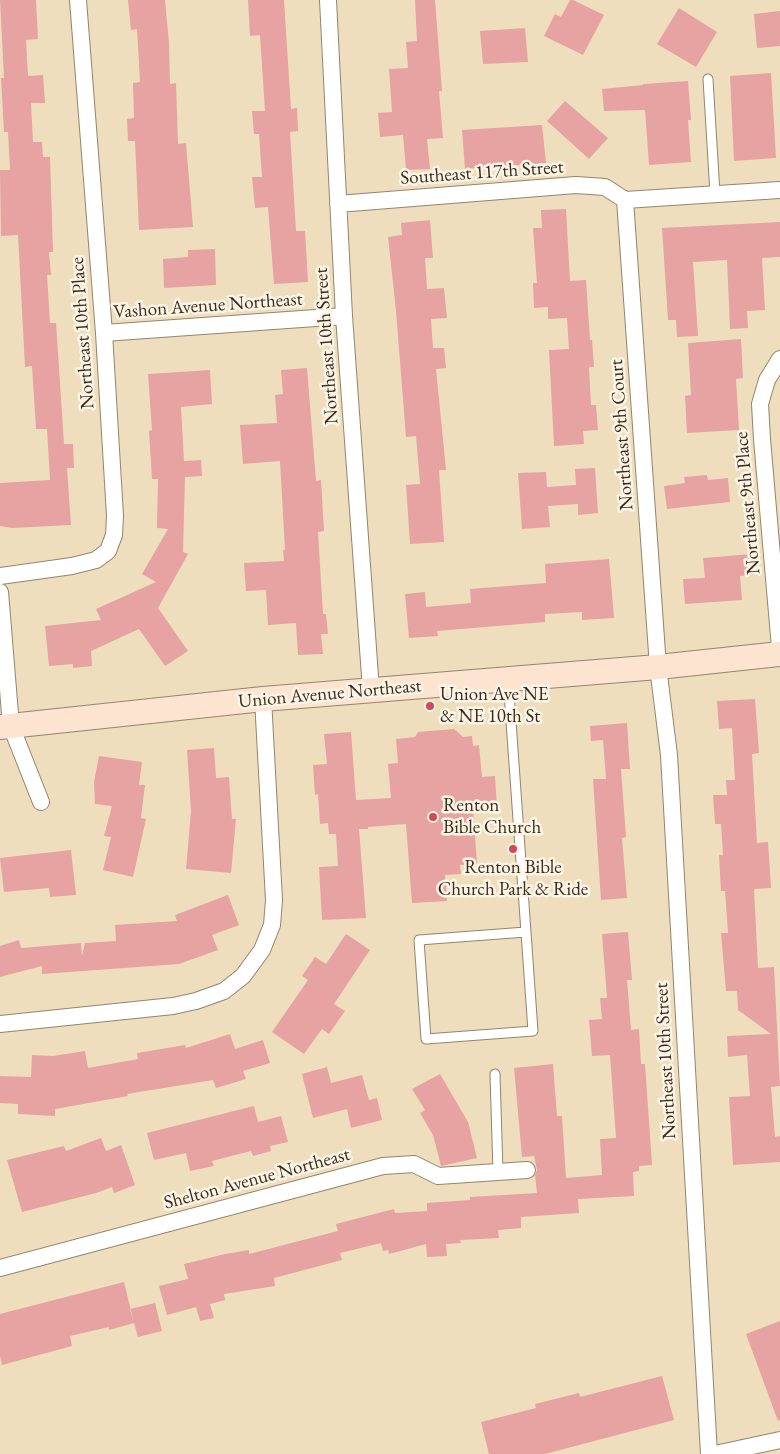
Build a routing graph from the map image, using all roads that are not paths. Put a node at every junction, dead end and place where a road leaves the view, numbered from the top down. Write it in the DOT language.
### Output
graph roads {
  1 [pos="78,0"];
  2 [pos="328,0"];
  3 [pos="708,79"];
  4 [pos="780,190"];
  5 [pos="715,194"];
  6 [pos="625,200"];
  7 [pos="338,204"];
  8 [pos="344,316"];
  9 [pos="104,333"];
  10 [pos="780,359"];
  11 [pos="0,576"];
  12 [pos="0,592"];
  13 [pos="780,648"];
  14 [pos="780,654"];
  15 [pos="658,667"];
  16 [pos="508,679"];
  17 [pos="372,690"];
  18 [pos="263,699"];
  19 [pos="5,726"];
  20 [pos="41,802"];
  21 [pos="526,932"];
  22 [pos="0,1024"];
  23 [pos="495,1074"];
  24 [pos="527,1170"];
  25 [pos="498,1172"];
  26 [pos="0,1268"];
  27 [pos="780,1440"];
  28 [pos="709,1454"];
  29 [pos="715,1454"];
  1 -- 9 [label="street, Northeast 10th Place"];
  2 -- 7 [label="street, Northeast 10th Street"];
  3 -- 5 [label="lane"];
  4 -- 5 [label="street"];
  5 -- 6 [label="street"];
  6 -- 7 [label="street, Southeast 117th Street"];
  6 -- 15 [label="street, Northeast 9th Court"];
  7 -- 8 [label="street, Northeast 10th Street"];
  8 -- 9 [label="street, Vashon Avenue Northeast"];
  8 -- 17 [label="street, Northeast 10th Street"];
  9 -- 11 [label="street, Northeast 10th Place"];
  10 -- 13 [label="street, Northeast 9th Place"];
  12 -- 19 [label="street"];
  14 -- 15 [label="street, Union Avenue Northeast"];
  15 -- 16 [label="street, Union Avenue Northeast"];
  15 -- 28 [label="street, Northeast 10th Street"];
  16 -- 17 [label="street, Union Avenue Northeast"];
  16 -- 21 [label="lane"];
  17 -- 18 [label="street, Union Avenue Northeast"];
  18 -- 19 [label="street, Union Avenue Northeast"];
  18 -- 22 [label="street"];
  19 -- 20 [label="street"];
  21 -- 21 [label="lane"];
  23 -- 25 [label="lane"];
  24 -- 25 [label="street, Shelton Avenue Northeast"];
  25 -- 26 [label="street, Shelton Avenue Northeast"];
  27 -- 29 [label="street"];
}
